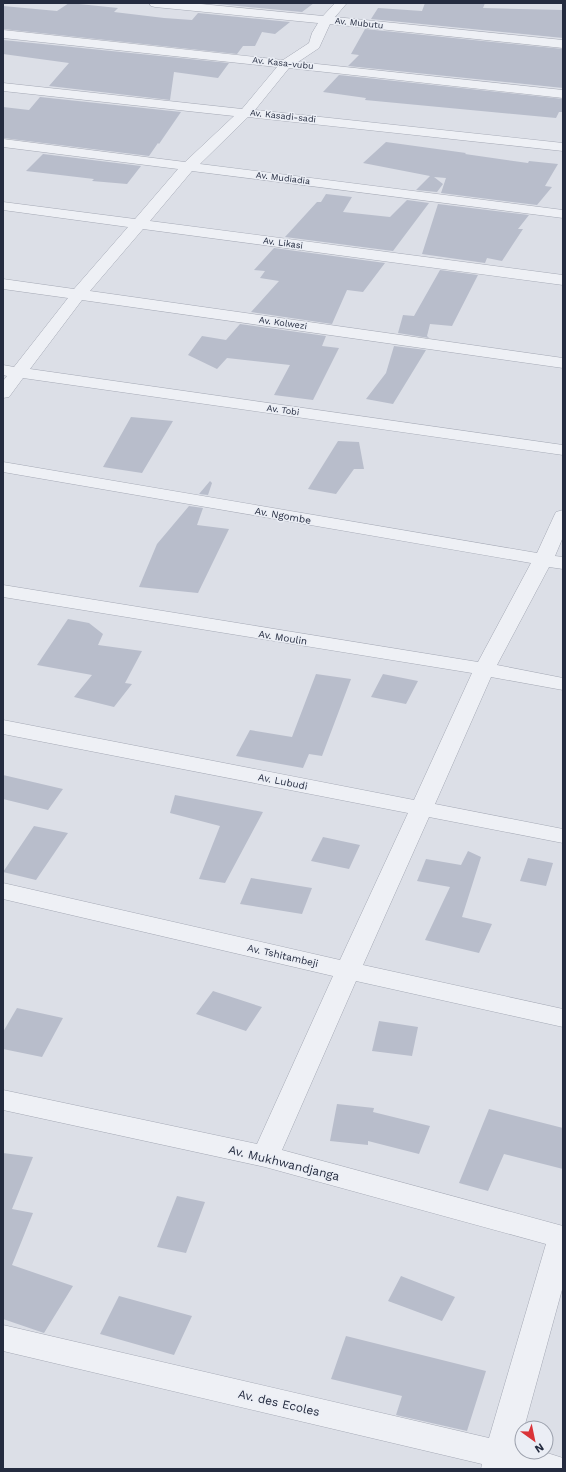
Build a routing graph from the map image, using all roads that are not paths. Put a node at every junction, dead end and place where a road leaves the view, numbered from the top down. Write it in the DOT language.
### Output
graph roads {
  1 [pos="154,3"];
  2 [pos="341,3"];
  3 [pos="326,20"];
  4 [pos="3,34"];
  5 [pos="563,44"];
  6 [pos="287,63"];
  7 [pos="3,87"];
  8 [pos="563,94"];
  9 [pos="246,112"];
  10 [pos="3,142"];
  11 [pos="563,147"];
  12 [pos="189,166"];
  13 [pos="3,206"];
  14 [pos="563,214"];
  15 [pos="140,224"];
  16 [pos="563,280"];
  17 [pos="3,284"];
  18 [pos="78,295"];
  19 [pos="563,363"];
  20 [pos="11,372"];
  21 [pos="3,393"];
  22 [pos="563,450"];
  23 [pos="3,468"];
  24 [pos="563,516"];
  25 [pos="553,562"];
  26 [pos="3,591"];
  27 [pos="484,669"];
  28 [pos="563,684"];
  29 [pos="3,727"];
  30 [pos="422,808"];
  31 [pos="563,836"];
  32 [pos="3,891"];
  33 [pos="350,971"];
  34 [pos="563,1018"];
  35 [pos="3,1100"];
  36 [pos="265,1156"];
  37 [pos="562,1237"];
  38 [pos="3,1338"];
  39 [pos="498,1462"];
  40 [pos="555,1469"];
  1 -- 3 [label="street, Av. Mubutu"];
  2 -- 3 [label="street"];
  3 -- 5 [label="street, Av. Mubutu"];
  3 -- 6 [label="street"];
  4 -- 6 [label="street, Av. Kasa-vubu"];
  6 -- 8 [label="street, Av. Kasa-vubu"];
  6 -- 9 [label="street"];
  7 -- 9 [label="street, Av. Kasadi-sadi"];
  9 -- 11 [label="street, Av. Kasadi-sadi"];
  9 -- 12 [label="street"];
  10 -- 12 [label="street, Av. Mudiadia"];
  12 -- 14 [label="street, Av. Mudiadia"];
  12 -- 15 [label="street"];
  13 -- 15 [label="street, Av. Likasi"];
  15 -- 16 [label="street, Av. Likasi"];
  15 -- 18 [label="street"];
  17 -- 18 [label="street, Av. Kolwezi"];
  18 -- 19 [label="street, Av. Kolwezi"];
  18 -- 20 [label="street"];
  20 -- 21 [label="street"];
  20 -- 22 [label="street, Av. Tobi"];
  23 -- 25 [label="street, Av. Ngombe"];
  24 -- 25 [label="street"];
  25 -- 27 [label="street"];
  26 -- 27 [label="street, Av. Moulin"];
  27 -- 28 [label="street, Av. Moulin"];
  27 -- 30 [label="street"];
  29 -- 30 [label="street, Av. Lubudi"];
  30 -- 31 [label="street, Av. Lubudi"];
  30 -- 33 [label="street"];
  32 -- 33 [label="street, Av. Tshitambeji"];
  33 -- 34 [label="street, Av. Tshitambeji"];
  33 -- 36 [label="street"];
  35 -- 36 [label="street, Av. Mukhwandjanga"];
  36 -- 37 [label="street, Av. Mukhwandjanga"];
  37 -- 39 [label="street"];
  38 -- 39 [label="street, Av. des Ecoles"];
  39 -- 40 [label="street, Av. des Ecoles"];
}
